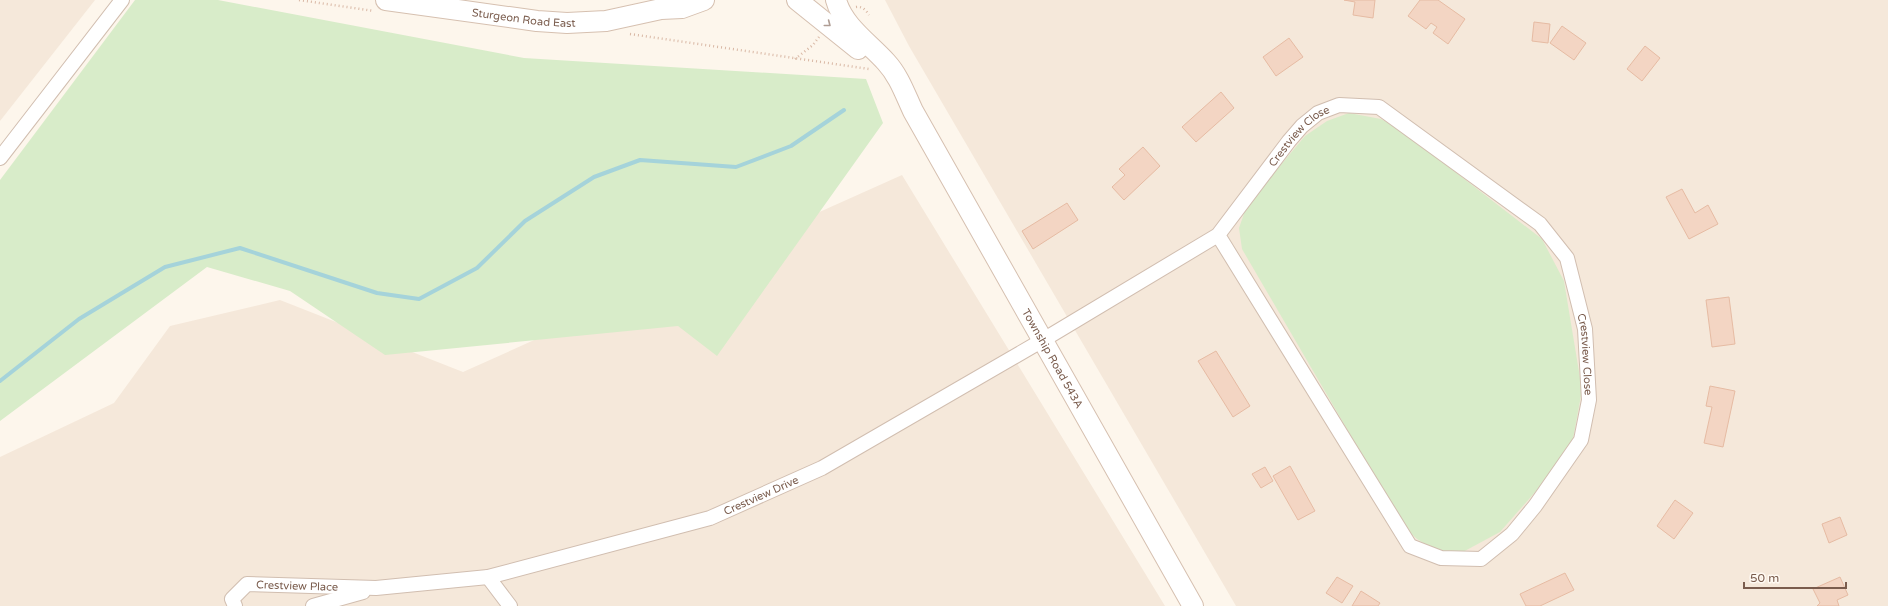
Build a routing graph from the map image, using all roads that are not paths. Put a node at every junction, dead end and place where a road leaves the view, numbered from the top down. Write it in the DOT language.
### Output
graph roads {
  1 [pos="122,0"];
  2 [pos="386,0"];
  3 [pos="704,0"];
  4 [pos="797,0"];
  5 [pos="843,4"];
  6 [pos="667,5"];
  7 [pos="913,111"];
  8 [pos="0,158"];
  9 [pos="1218,235"];
  10 [pos="1043,340"];
  11 [pos="488,577"];
  12 [pos="376,588"];
  13 [pos="235,606"];
  14 [pos="313,606"];
  15 [pos="510,606"];
  16 [pos="1193,606"];
  1 -- 8 [label="street"];
  2 -- 6 [label="main road, Sturgeon Road East"];
  3 -- 6 [label="main road, Sturgeon Road East"];
  4 -- 7 [label="main road, Township Road 543A, one-way"];
  5 -- 7 [label="main road, Township Road 543A"];
  7 -- 10 [label="main road, Township Road 543A"];
  9 -- 9 [label="street, Crestview Close"];
  9 -- 10 [label="street, Crestview Close"];
  10 -- 11 [label="street, Crestview Drive"];
  10 -- 16 [label="main road, Township Road 543A"];
  11 -- 12 [label="street, Crestview Place"];
  11 -- 15 [label="street"];
  12 -- 13 [label="street, Crestview Place"];
  12 -- 14 [label="street, Crestview Place"];
}
